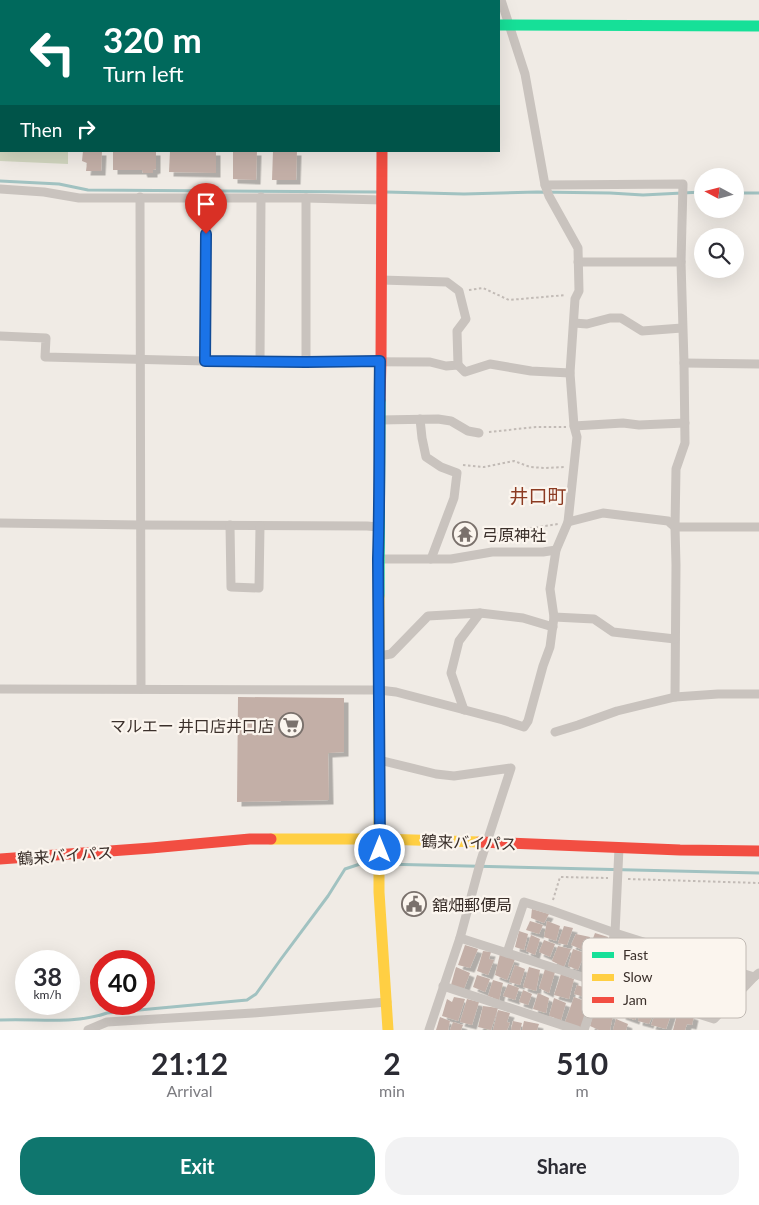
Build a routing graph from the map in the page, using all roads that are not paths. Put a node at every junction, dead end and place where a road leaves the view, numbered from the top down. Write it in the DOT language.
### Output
graph roads {
  1 [pos="501,0"];
  2 [pos="504,25"];
  3 [pos="759,26"];
  4 [pos="382,152"];
  5 [pos="0,189"];
  6 [pos="547,190"];
  7 [pos="382,195"];
  8 [pos="140,197"];
  9 [pos="207,197"];
  10 [pos="261,197"];
  11 [pos="306,198"];
  12 [pos="578,262"];
  13 [pos="681,262"];
  14 [pos="381,280"];
  15 [pos="574,322"];
  16 [pos="682,328"];
  17 [pos="0,336"];
  18 [pos="140,360"];
  19 [pos="205,361"];
  20 [pos="380,361"];
  21 [pos="260,362"];
  22 [pos="306,362"];
  23 [pos="684,362"];
  24 [pos="759,364"];
  25 [pos="458,365"];
  26 [pos="570,373"];
  27 [pos="420,419"];
  28 [pos="379,420"];
  29 [pos="685,423"];
  30 [pos="574,426"];
  31 [pos="479,433"];
  32 [pos="568,522"];
  33 [pos="0,523"];
  34 [pos="140,525"];
  35 [pos="230,526"];
  36 [pos="260,526"];
  37 [pos="379,527"];
  38 [pos="675,527"];
  39 [pos="759,527"];
  40 [pos="556,550"];
  41 [pos="378,559"];
  42 [pos="431,559"];
  43 [pos="480,613"];
  44 [pos="554,617"];
  45 [pos="553,627"];
  46 [pos="675,639"];
  47 [pos="378,656"];
  48 [pos="0,688"];
  49 [pos="141,689"];
  50 [pos="379,690"];
  51 [pos="759,694"];
  52 [pos="675,696"];
  53 [pos="464,710"];
  54 [pos="555,732"];
  55 [pos="379,760"];
  56 [pos="380,839"];
  57 [pos="487,843"];
  58 [pos="619,848"];
  59 [pos="759,851"];
  60 [pos="0,859"];
  61 [pos="615,933"];
  62 [pos="460,938"];
  63 [pos="613,938"];
  64 [pos="632,938"];
  65 [pos="507,953"];
  66 [pos="757,975"];
  67 [pos="582,976"];
  68 [pos="443,986"];
  69 [pos="746,986"];
  70 [pos="387,1002"];
  71 [pos="588,1018"];
  72 [pos="88,1030"];
  73 [pos="388,1030"];
  74 [pos="429,1030"];
  75 [pos="576,1030"];
  76 [pos="584,1030"];
  1 -- 2 [label="street"];
  2 -- 3 [label="main road"];
  2 -- 6 [label="street"];
  4 -- 7 [label="main road"];
  5 -- 8 [label="street"];
  6 -- 12 [label="street"];
  6 -- 13 [label="street"];
  7 -- 11 [label="street"];
  7 -- 14 [label="main road"];
  8 -- 9 [label="street"];
  8 -- 18 [label="street"];
  9 -- 10 [label="street"];
  9 -- 19 [label="street"];
  10 -- 11 [label="street"];
  10 -- 21 [label="street"];
  11 -- 22 [label="street"];
  12 -- 13 [label="street"];
  12 -- 15 [label="street"];
  13 -- 16 [label="street"];
  14 -- 20 [label="main road"];
  14 -- 25 [label="street"];
  15 -- 16 [label="street"];
  15 -- 26 [label="street"];
  16 -- 23 [label="street"];
  17 -- 18 [label="street"];
  18 -- 19 [label="street"];
  18 -- 34 [label="street"];
  19 -- 21 [label="street"];
  20 -- 22 [label="street"];
  20 -- 25 [label="street"];
  20 -- 28 [label="main road"];
  21 -- 22 [label="street"];
  23 -- 24 [label="street"];
  23 -- 29 [label="street"];
  25 -- 26 [label="street"];
  26 -- 30 [label="street"];
  27 -- 28 [label="street"];
  27 -- 31 [label="street"];
  27 -- 42 [label="street"];
  28 -- 37 [label="main road"];
  29 -- 30 [label="street"];
  29 -- 38 [label="street"];
  30 -- 32 [label="street"];
  32 -- 38 [label="street"];
  32 -- 40 [label="street"];
  33 -- 34 [label="street"];
  34 -- 35 [label="street"];
  34 -- 49 [label="street"];
  35 -- 36 [label="street"];
  35 -- 36 [label="street"];
  36 -- 37 [label="street"];
  37 -- 41 [label="main road"];
  38 -- 39 [label="street"];
  38 -- 46 [label="street"];
  40 -- 42 [label="street"];
  40 -- 44 [label="street"];
  41 -- 42 [label="street"];
  41 -- 47 [label="main road"];
  43 -- 45 [label="street"];
  43 -- 47 [label="street"];
  43 -- 53 [label="street"];
  44 -- 45 [label="street"];
  44 -- 46 [label="street"];
  45 -- 53 [label="street"];
  46 -- 52 [label="street"];
  47 -- 50 [label="main road"];
  48 -- 49 [label="street"];
  49 -- 50 [label="street"];
  50 -- 53 [label="street"];
  50 -- 55 [label="main road"];
  51 -- 52 [label="street"];
  52 -- 54 [label="street"];
  55 -- 56 [label="main road"];
  55 -- 57 [label="street"];
  56 -- 57 [label="main road, 鶴来バイパス"];
  56 -- 60 [label="main road, 鶴来バイパス"];
  56 -- 70 [label="main road"];
  57 -- 58 [label="main road, 鶴来バイパス"];
  57 -- 62 [label="street"];
  58 -- 59 [label="main road, 鶴来バイパス"];
  58 -- 61 [label="street"];
  61 -- 63 [label="street"];
  61 -- 64 [label="street"];
  61 -- 65 [label="street"];
  62 -- 65 [label="street"];
  62 -- 68 [label="street"];
  65 -- 67 [label="street"];
  66 -- 69 [label="street"];
  68 -- 74 [label="street"];
  68 -- 75 [label="street"];
  70 -- 72 [label="street"];
  70 -- 73 [label="main road"];
  71 -- 76 [label="street"];
}
